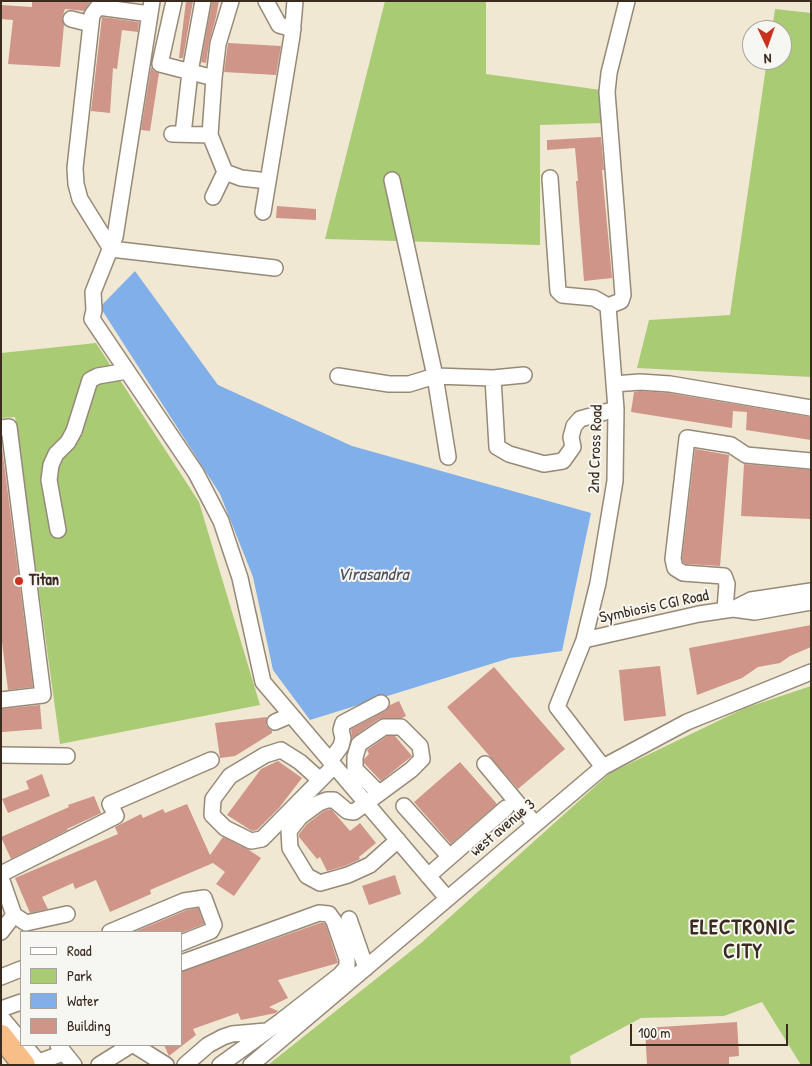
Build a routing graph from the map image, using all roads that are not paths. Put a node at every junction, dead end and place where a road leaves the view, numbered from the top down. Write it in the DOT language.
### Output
graph roads {
  1 [pos="174,1"];
  2 [pos="203,1"];
  3 [pos="231,1"];
  4 [pos="266,1"];
  5 [pos="295,1"];
  6 [pos="627,1"];
  7 [pos="98,4"];
  8 [pos="151,8"];
  9 [pos="71,19"];
  10 [pos="91,24"];
  11 [pos="292,29"];
  12 [pos="190,72"];
  13 [pos="214,78"];
  14 [pos="210,135"];
  15 [pos="219,176"];
  16 [pos="550,178"];
  17 [pos="392,180"];
  18 [pos="268,181"];
  19 [pos="213,197"];
  20 [pos="263,212"];
  21 [pos="111,249"];
  22 [pos="275,268"];
  23 [pos="608,306"];
  24 [pos="127,370"];
  25 [pos="524,375"];
  26 [pos="338,376"];
  27 [pos="435,376"];
  28 [pos="493,378"];
  29 [pos="614,384"];
  30 [pos="811,408"];
  31 [pos="616,409"];
  32 [pos="1,428"];
  33 [pos="448,457"];
  34 [pos="811,461"];
  35 [pos="58,530"];
  36 [pos="811,591"];
  37 [pos="811,602"];
  38 [pos="729,609"];
  39 [pos="584,640"];
  40 [pos="811,672"];
  41 [pos="1,700"];
  42 [pos="381,703"];
  43 [pos="291,715"];
  44 [pos="274,722"];
  45 [pos="1,754"];
  46 [pos="67,756"];
  47 [pos="210,760"];
  48 [pos="332,763"];
  49 [pos="485,764"];
  50 [pos="603,767"];
  51 [pos="320,780"];
  52 [pos="379,793"];
  53 [pos="366,803"];
  54 [pos="404,806"];
  55 [pos="506,808"];
  56 [pos="535,824"];
  57 [pos="398,840"];
  58 [pos="449,856"];
  59 [pos="1,876"];
  60 [pos="428,876"];
  61 [pos="447,898"];
  62 [pos="67,914"];
  63 [pos="14,915"];
  64 [pos="349,919"];
  65 [pos="112,931"];
  66 [pos="1,932"];
  67 [pos="182,943"];
  68 [pos="182,963"];
  69 [pos="366,968"];
  70 [pos="20,969"];
  71 [pos="1,977"];
  72 [pos="20,1002"];
  73 [pos="1,1010"];
  74 [pos="1,1017"];
  75 [pos="285,1027"];
  76 [pos="268,1031"];
  77 [pos="1,1036"];
  78 [pos="20,1040"];
  79 [pos="25,1046"];
  80 [pos="130,1046"];
  81 [pos="134,1046"];
  82 [pos="1,1049"];
  83 [pos="61,1049"];
  84 [pos="35,1064"];
  85 [pos="14,1065"];
  86 [pos="74,1065"];
  87 [pos="99,1065"];
  88 [pos="166,1065"];
  89 [pos="185,1065"];
  90 [pos="220,1065"];
  91 [pos="251,1065"];
  1 -- 12 [label="street"];
  2 -- 12 [label="street"];
  3 -- 13 [label="street"];
  4 -- 11 [label="street"];
  5 -- 11 [label="street"];
  6 -- 23 [label="street"];
  7 -- 8 [label="street"];
  7 -- 10 [label="street"];
  8 -- 21 [label="street"];
  9 -- 10 [label="street"];
  10 -- 21 [label="street"];
  11 -- 18 [label="street"];
  12 -- 13 [label="street"];
  12 -- 14 [label="street"];
  13 -- 14 [label="street"];
  14 -- 15 [label="street"];
  15 -- 18 [label="street"];
  15 -- 19 [label="street"];
  16 -- 23 [label="street"];
  17 -- 27 [label="street"];
  18 -- 20 [label="street"];
  21 -- 22 [label="street"];
  21 -- 24 [label="street"];
  23 -- 29 [label="street, 2nd Cross Road"];
  24 -- 35 [label="street"];
  24 -- 43 [label="street"];
  25 -- 28 [label="street"];
  26 -- 27 [label="street"];
  27 -- 28 [label="street"];
  27 -- 33 [label="street"];
  28 -- 31 [label="street"];
  29 -- 30 [label="street"];
  29 -- 31 [label="street, 2nd Cross Road"];
  31 -- 39 [label="street, 2nd Cross Road"];
  32 -- 41 [label="street"];
  34 -- 38 [label="street"];
  36 -- 38 [label="street, Symbiosis CGI Road"];
  37 -- 38 [label="street, Symbiosis CGI Road"];
  38 -- 39 [label="street, Symbiosis CGI Road"];
  39 -- 50 [label="street, 2nd Cross Road"];
  40 -- 50 [label="street, west avenue 3"];
  42 -- 48 [label="street"];
  43 -- 44 [label="street"];
  43 -- 48 [label="street"];
  45 -- 46 [label="street"];
  47 -- 59 [label="street"];
  48 -- 51 [label="street"];
  48 -- 53 [label="street"];
  49 -- 56 [label="street"];
  50 -- 56 [label="street, west avenue 3"];
  51 -- 51 [label="street"];
  52 -- 52 [label="street"];
  52 -- 53 [label="street"];
  53 -- 57 [label="street"];
  53 -- 57 [label="street"];
  54 -- 58 [label="street"];
  55 -- 58 [label="street"];
  56 -- 61 [label="street, west avenue 3"];
  57 -- 60 [label="street"];
  58 -- 60 [label="street"];
  59 -- 63 [label="street"];
  60 -- 61 [label="street"];
  61 -- 69 [label="street, west avenue 3"];
  62 -- 63 [label="street"];
  63 -- 66 [label="street"];
  64 -- 69 [label="street"];
  65 -- 67 [label="street"];
  68 -- 75 [label="street"];
  69 -- 75 [label="street, west avenue 3"];
  70 -- 71 [label="street"];
  72 -- 73 [label="street"];
  74 -- 78 [label="street"];
  75 -- 76 [label="street"];
  75 -- 91 [label="street, west avenue 3"];
  76 -- 89 [label="street"];
  76 -- 90 [label="street"];
  77 -- 84 [label="highway"];
  79 -- 84 [label="street"];
  80 -- 87 [label="street"];
  81 -- 88 [label="street"];
  82 -- 85 [label="highway"];
  83 -- 84 [label="street"];
  83 -- 86 [label="street"];
}
